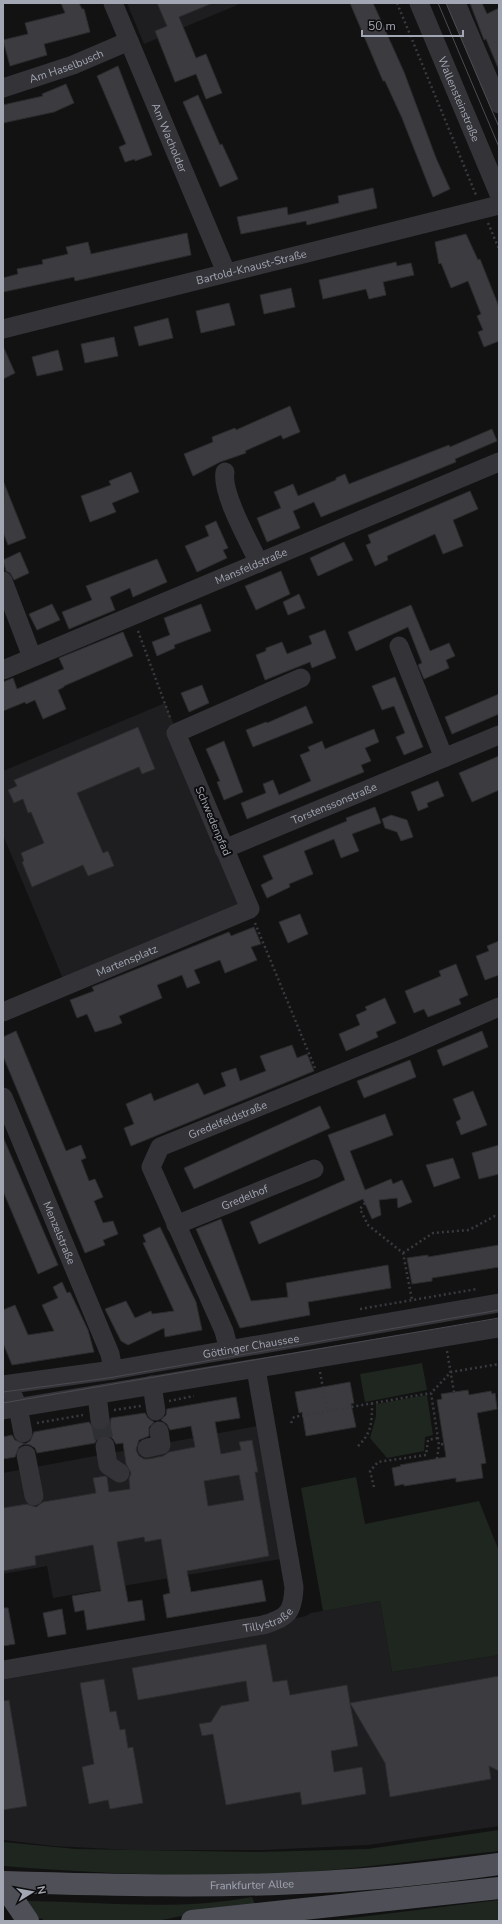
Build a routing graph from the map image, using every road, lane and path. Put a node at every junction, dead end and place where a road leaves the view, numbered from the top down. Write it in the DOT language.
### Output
graph roads {
  1 [pos="112,3"];
  2 [pos="397,3"];
  3 [pos="419,3"];
  4 [pos="456,3"];
  5 [pos="129,41"];
  6 [pos="3,88"];
  7 [pos="499,104"];
  8 [pos="499,194"];
  9 [pos="491,207"];
  10 [pos="499,236"];
  11 [pos="494,238"];
  12 [pos="499,249"];
  13 [pos="226,272"];
  14 [pos="3,329"];
  15 [pos="499,462"];
  16 [pos="225,472"];
  17 [pos="259,562"];
  18 [pos="3,581"];
  19 [pos="132,616"];
  20 [pos="398,646"];
  21 [pos="32,657"];
  22 [pos="3,670"];
  23 [pos="301,678"];
  24 [pos="176,733"];
  25 [pos="499,735"];
  26 [pos="444,758"];
  27 [pos="224,849"];
  28 [pos="250,909"];
  29 [pos="499,1007"];
  30 [pos="3,1012"];
  31 [pos="320,1081"];
  32 [pos="3,1097"];
  33 [pos="314,1169"];
  34 [pos="365,1203"];
  35 [pos="499,1217"];
  36 [pos="176,1225"];
  37 [pos="403,1253"];
  38 [pos="499,1303"];
  39 [pos="415,1318"];
  40 [pos="499,1328"];
  41 [pos="447,1348"];
  42 [pos="229,1350"];
  43 [pos="499,1364"];
  44 [pos="256,1369"];
  45 [pos="113,1370"];
  46 [pos="320,1370"];
  47 [pos="451,1372"];
  48 [pos="5,1381"];
  49 [pos="152,1385"];
  50 [pos="454,1392"];
  51 [pos="431,1393"];
  52 [pos="96,1395"];
  53 [pos="372,1403"];
  54 [pos="10,1409"];
  55 [pos="156,1411"];
  56 [pos="327,1411"];
  57 [pos="100,1420"];
  58 [pos="291,1423"];
  59 [pos="159,1431"];
  60 [pos="23,1433"];
  61 [pos="438,1438"];
  62 [pos="444,1444"];
  63 [pos="439,1445"];
  64 [pos="105,1446"];
  65 [pos="358,1446"];
  66 [pos="147,1448"];
  67 [pos="26,1455"];
  68 [pos="437,1458"];
  69 [pos="120,1473"];
  70 [pos="374,1487"];
  71 [pos="34,1496"];
  72 [pos="3,1670"];
  73 [pos="499,1864"];
  74 [pos="3,1882"];
  75 [pos="499,1888"];
  76 [pos="3,1891"];
  77 [pos="28,1921"];
  78 [pos="192,1921"];
  1 -- 5 [label="street, Am Wacholder"];
  2 -- 9 [label="path"];
  3 -- 8 [label="street, Wallensteinstraße"];
  4 -- 7 [label="street"];
  5 -- 6 [label="street, Am Haselbusch"];
  5 -- 13 [label="street, Am Wacholder"];
  9 -- 11 [label="path"];
  9 -- 13 [label="street, Bartold-Knaust-Straße"];
  10 -- 11 [label="path"];
  11 -- 12 [label="path"];
  13 -- 14 [label="street, Bartold-Knaust-Straße"];
  15 -- 17 [label="street, Mansfeldstraße"];
  16 -- 17 [label="street"];
  17 -- 19 [label="street, Mansfeldstraße"];
  18 -- 21 [label="street"];
  19 -- 21 [label="street, Mansfeldstraße"];
  19 -- 24 [label="path"];
  20 -- 26 [label="street"];
  21 -- 22 [label="street, Mansfeldstraße"];
  23 -- 24 [label="street"];
  24 -- 27 [label="street, Schwedenpfad"];
  25 -- 26 [label="street, Torstenssonstraße"];
  26 -- 27 [label="street, Torstenssonstraße"];
  27 -- 28 [label="street, Schwedenpfad"];
  28 -- 30 [label="street, Martensplatz"];
  28 -- 31 [label="path"];
  29 -- 31 [label="street, Gredelfeldstraße"];
  31 -- 36 [label="street, Gredelfeldstraße"];
  32 -- 45 [label="street, Menzelstraße"];
  33 -- 36 [label="street, Gredelhof"];
  34 -- 37 [label="path"];
  35 -- 37 [label="path"];
  36 -- 42 [label="street, Gredelfeldstraße"];
  37 -- 39 [label="path"];
  38 -- 39 [label="street, Göttinger Chaussee"];
  39 -- 42 [label="street, Göttinger Chaussee"];
  40 -- 44 [label="street, Göttinger Chaussee"];
  41 -- 47 [label="path"];
  42 -- 45 [label="street, Göttinger Chaussee"];
  43 -- 47 [label="path"];
  44 -- 49 [label="street, Göttinger Chaussee"];
  44 -- 72 [label="street, Tillystraße"];
  45 -- 48 [label="street, Göttinger Chaussee"];
  46 -- 56 [label="path"];
  47 -- 50 [label="path"];
  47 -- 51 [label="path"];
  48 -- 54 [label="street"];
  49 -- 52 [label="street, Göttinger Chaussee"];
  49 -- 55 [label="street"];
  51 -- 53 [label="path"];
  51 -- 61 [label="path"];
  52 -- 54 [label="street, Göttinger Chaussee"];
  52 -- 57 [label="street"];
  53 -- 56 [label="path"];
  53 -- 65 [label="path"];
  54 -- 60 [label="street"];
  56 -- 58 [label="path"];
  59 -- 66 [label="street"];
  61 -- 63 [label="path"];
  61 -- 70 [label="path"];
  62 -- 63 [label="path"];
  63 -- 68 [label="path"];
  64 -- 69 [label="street"];
  67 -- 71 [label="street"];
  73 -- 74 [label="main road, Frankfurter Allee"];
  75 -- 78 [label="main road"];
  76 -- 77 [label="main road"];
}
